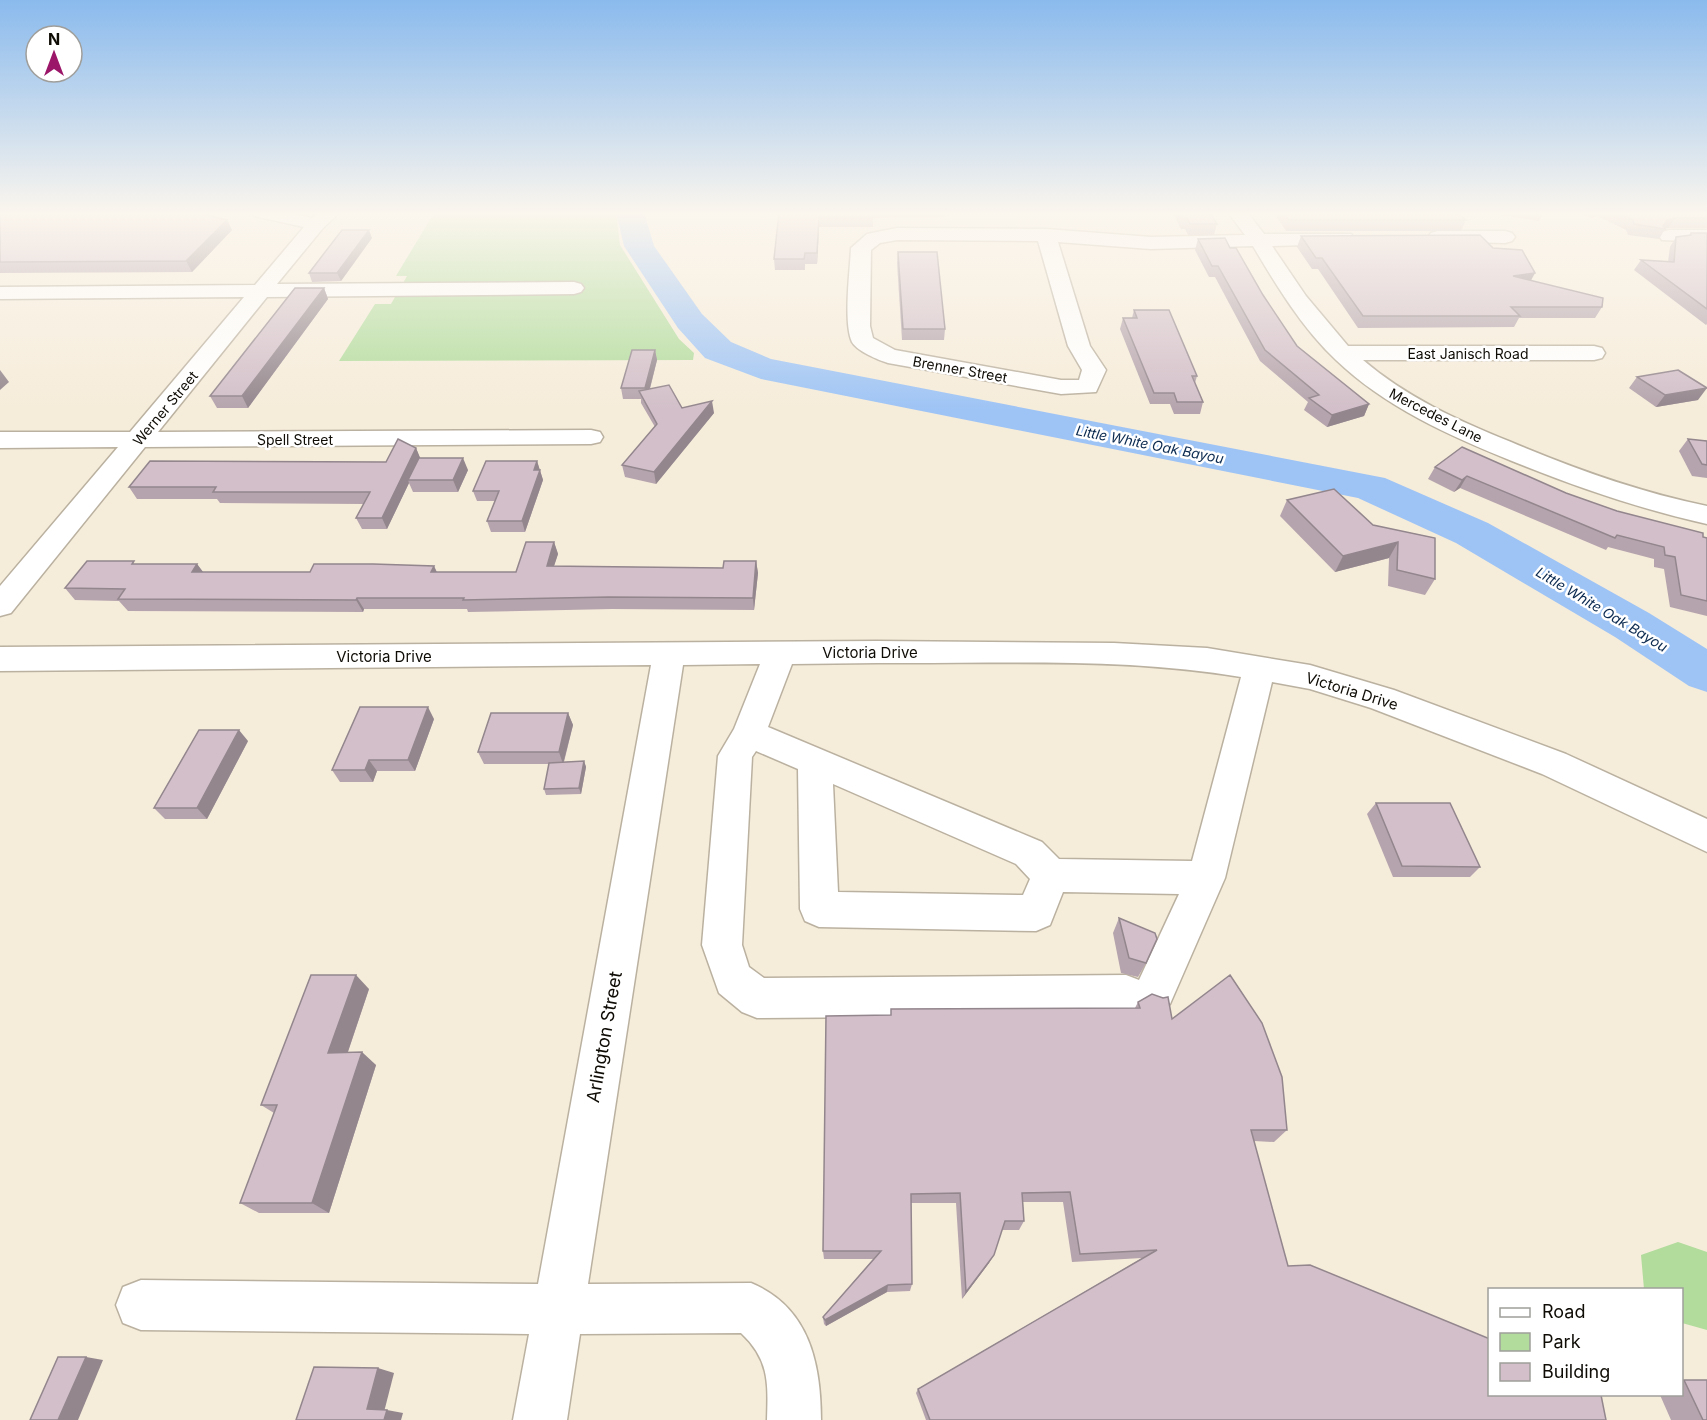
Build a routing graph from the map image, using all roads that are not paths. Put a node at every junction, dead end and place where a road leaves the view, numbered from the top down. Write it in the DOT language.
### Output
graph roads {
  1 [pos="273,278"];
  2 [pos="860,278"];
  3 [pos="1059,278"];
  4 [pos="1284,278"];
  5 [pos="574,288"];
  6 [pos="262,291"];
  7 [pos="0,293"];
  8 [pos="1342,353"];
  9 [pos="1594,353"];
  10 [pos="591,437"];
  11 [pos="140,439"];
  12 [pos="0,440"];
  13 [pos="1707,515"];
  14 [pos="0,606"];
  15 [pos="780,653"];
  16 [pos="669,654"];
  17 [pos="0,659"];
  18 [pos="1259,669"];
  19 [pos="749,733"];
  20 [pos="815,762"];
  21 [pos="1707,836"];
  22 [pos="1050,875"];
  23 [pos="1206,878"];
  24 [pos="141,1305"];
  25 [pos="558,1309"];
  26 [pos="540,1420"];
  27 [pos="794,1420"];
  1 -- 6 [label="street, Werner Street"];
  2 -- 3 [label="street, Brenner Street"];
  4 -- 8 [label="street, Mercedes Lane"];
  5 -- 6 [label="street"];
  6 -- 7 [label="street"];
  6 -- 11 [label="street, Werner Street"];
  8 -- 9 [label="street, East Janisch Road"];
  8 -- 13 [label="street, Mercedes Lane"];
  10 -- 11 [label="street, Spell Street"];
  11 -- 12 [label="street, Spell Street"];
  11 -- 14 [label="street, Werner Street"];
  15 -- 16 [label="street, Victoria Drive"];
  15 -- 18 [label="street, Victoria Drive"];
  15 -- 19 [label="street"];
  16 -- 17 [label="street, Victoria Drive"];
  16 -- 25 [label="street, Arlington Street"];
  18 -- 21 [label="street, Victoria Drive"];
  18 -- 23 [label="street"];
  19 -- 20 [label="street"];
  19 -- 23 [label="street"];
  20 -- 22 [label="street"];
  20 -- 22 [label="street"];
  22 -- 23 [label="street"];
  24 -- 25 [label="street"];
  25 -- 26 [label="street, Arlington Street"];
  25 -- 27 [label="street"];
}
